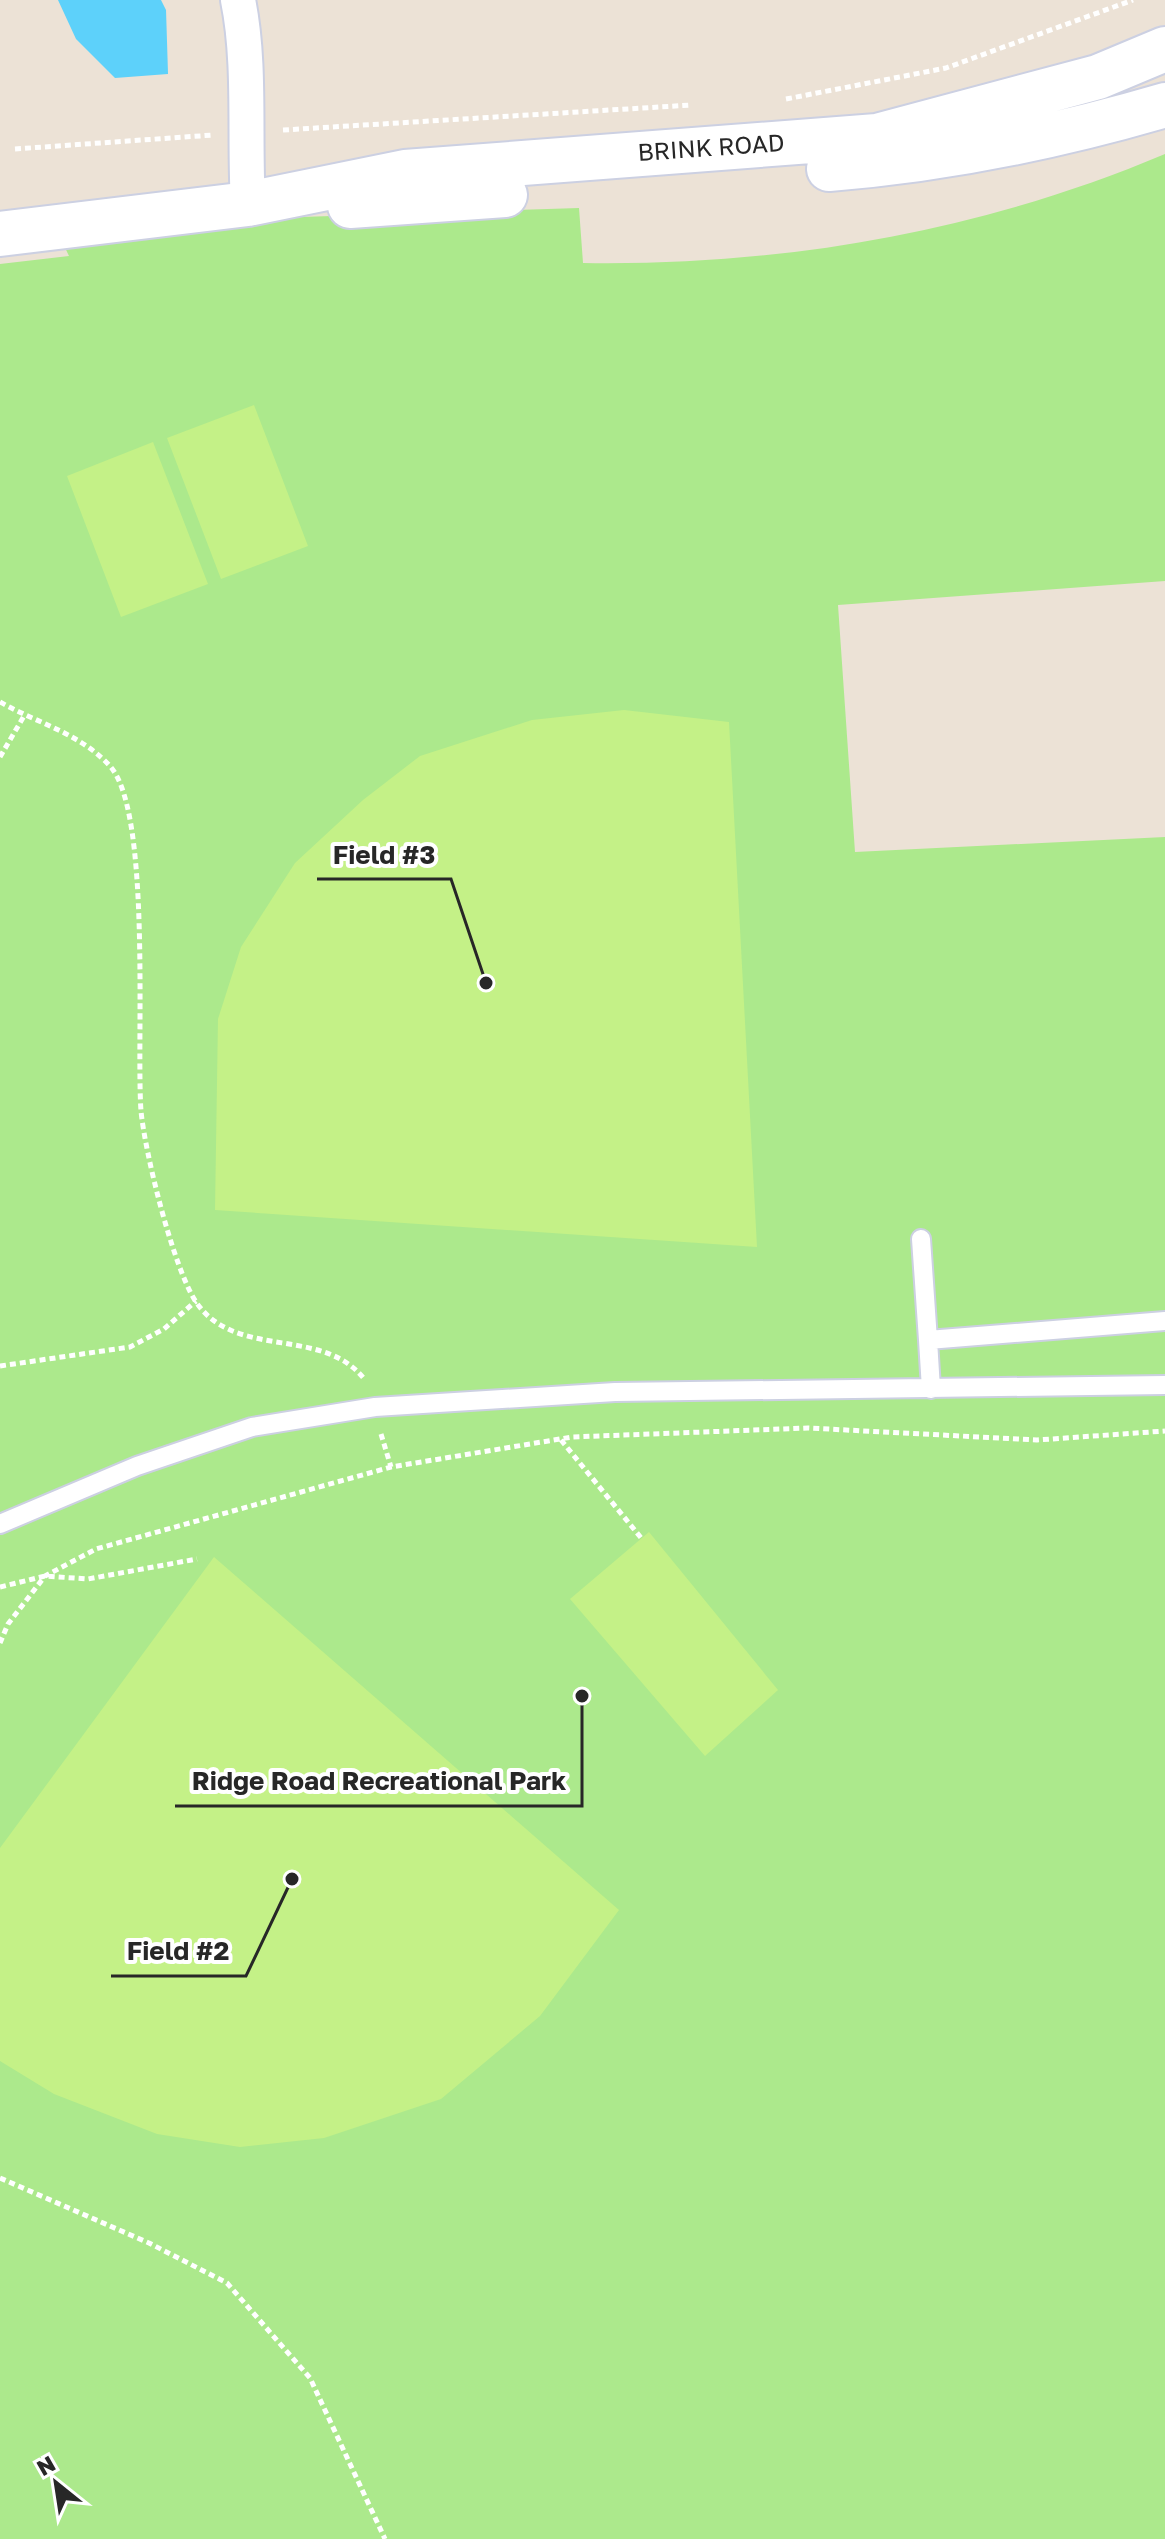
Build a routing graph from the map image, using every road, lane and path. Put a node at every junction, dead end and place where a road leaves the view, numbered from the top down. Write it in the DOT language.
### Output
graph roads {
  1 [pos="238,0"];
  2 [pos="1133,0"];
  3 [pos="1165,49"];
  4 [pos="779,100"];
  5 [pos="700,105"];
  6 [pos="1165,105"];
  7 [pos="243,133"];
  8 [pos="15,149"];
  9 [pos="248,204"];
  10 [pos="0,234"];
  11 [pos="0,702"];
  12 [pos="24,716"];
  13 [pos="0,757"];
  14 [pos="921,1239"];
  15 [pos="196,1301"];
  16 [pos="1165,1321"];
  17 [pos="928,1340"];
  18 [pos="0,1366"];
  19 [pos="365,1380"];
  20 [pos="1165,1385"];
  21 [pos="931,1389"];
  22 [pos="1165,1431"];
  23 [pos="381,1433"];
  24 [pos="560,1439"];
  25 [pos="391,1467"];
  26 [pos="0,1524"];
  27 [pos="642,1539"];
  28 [pos="197,1559"];
  29 [pos="45,1576"];
  30 [pos="0,1587"];
  31 [pos="0,1643"];
  32 [pos="0,2178"];
  33 [pos="385,2539"];
  1 -- 7 [label="street"];
  2 -- 4 [label="path"];
  3 -- 9 [label="main road, BRINK ROAD"];
  5 -- 7 [label="path"];
  6 -- 9 [label="main road, BRINK ROAD"];
  7 -- 8 [label="path"];
  7 -- 9 [label="street"];
  9 -- 10 [label="main road, BRINK ROAD"];
  11 -- 12 [label="path"];
  12 -- 13 [label="path"];
  12 -- 15 [label="path"];
  14 -- 17 [label="lane"];
  15 -- 18 [label="path"];
  15 -- 19 [label="path"];
  16 -- 17 [label="lane"];
  17 -- 21 [label="lane"];
  20 -- 21 [label="lane"];
  21 -- 26 [label="lane"];
  22 -- 24 [label="path"];
  23 -- 25 [label="path"];
  24 -- 25 [label="path"];
  24 -- 27 [label="path"];
  25 -- 29 [label="path"];
  28 -- 29 [label="path"];
  29 -- 30 [label="path"];
  29 -- 31 [label="path"];
  32 -- 33 [label="path"];
}
